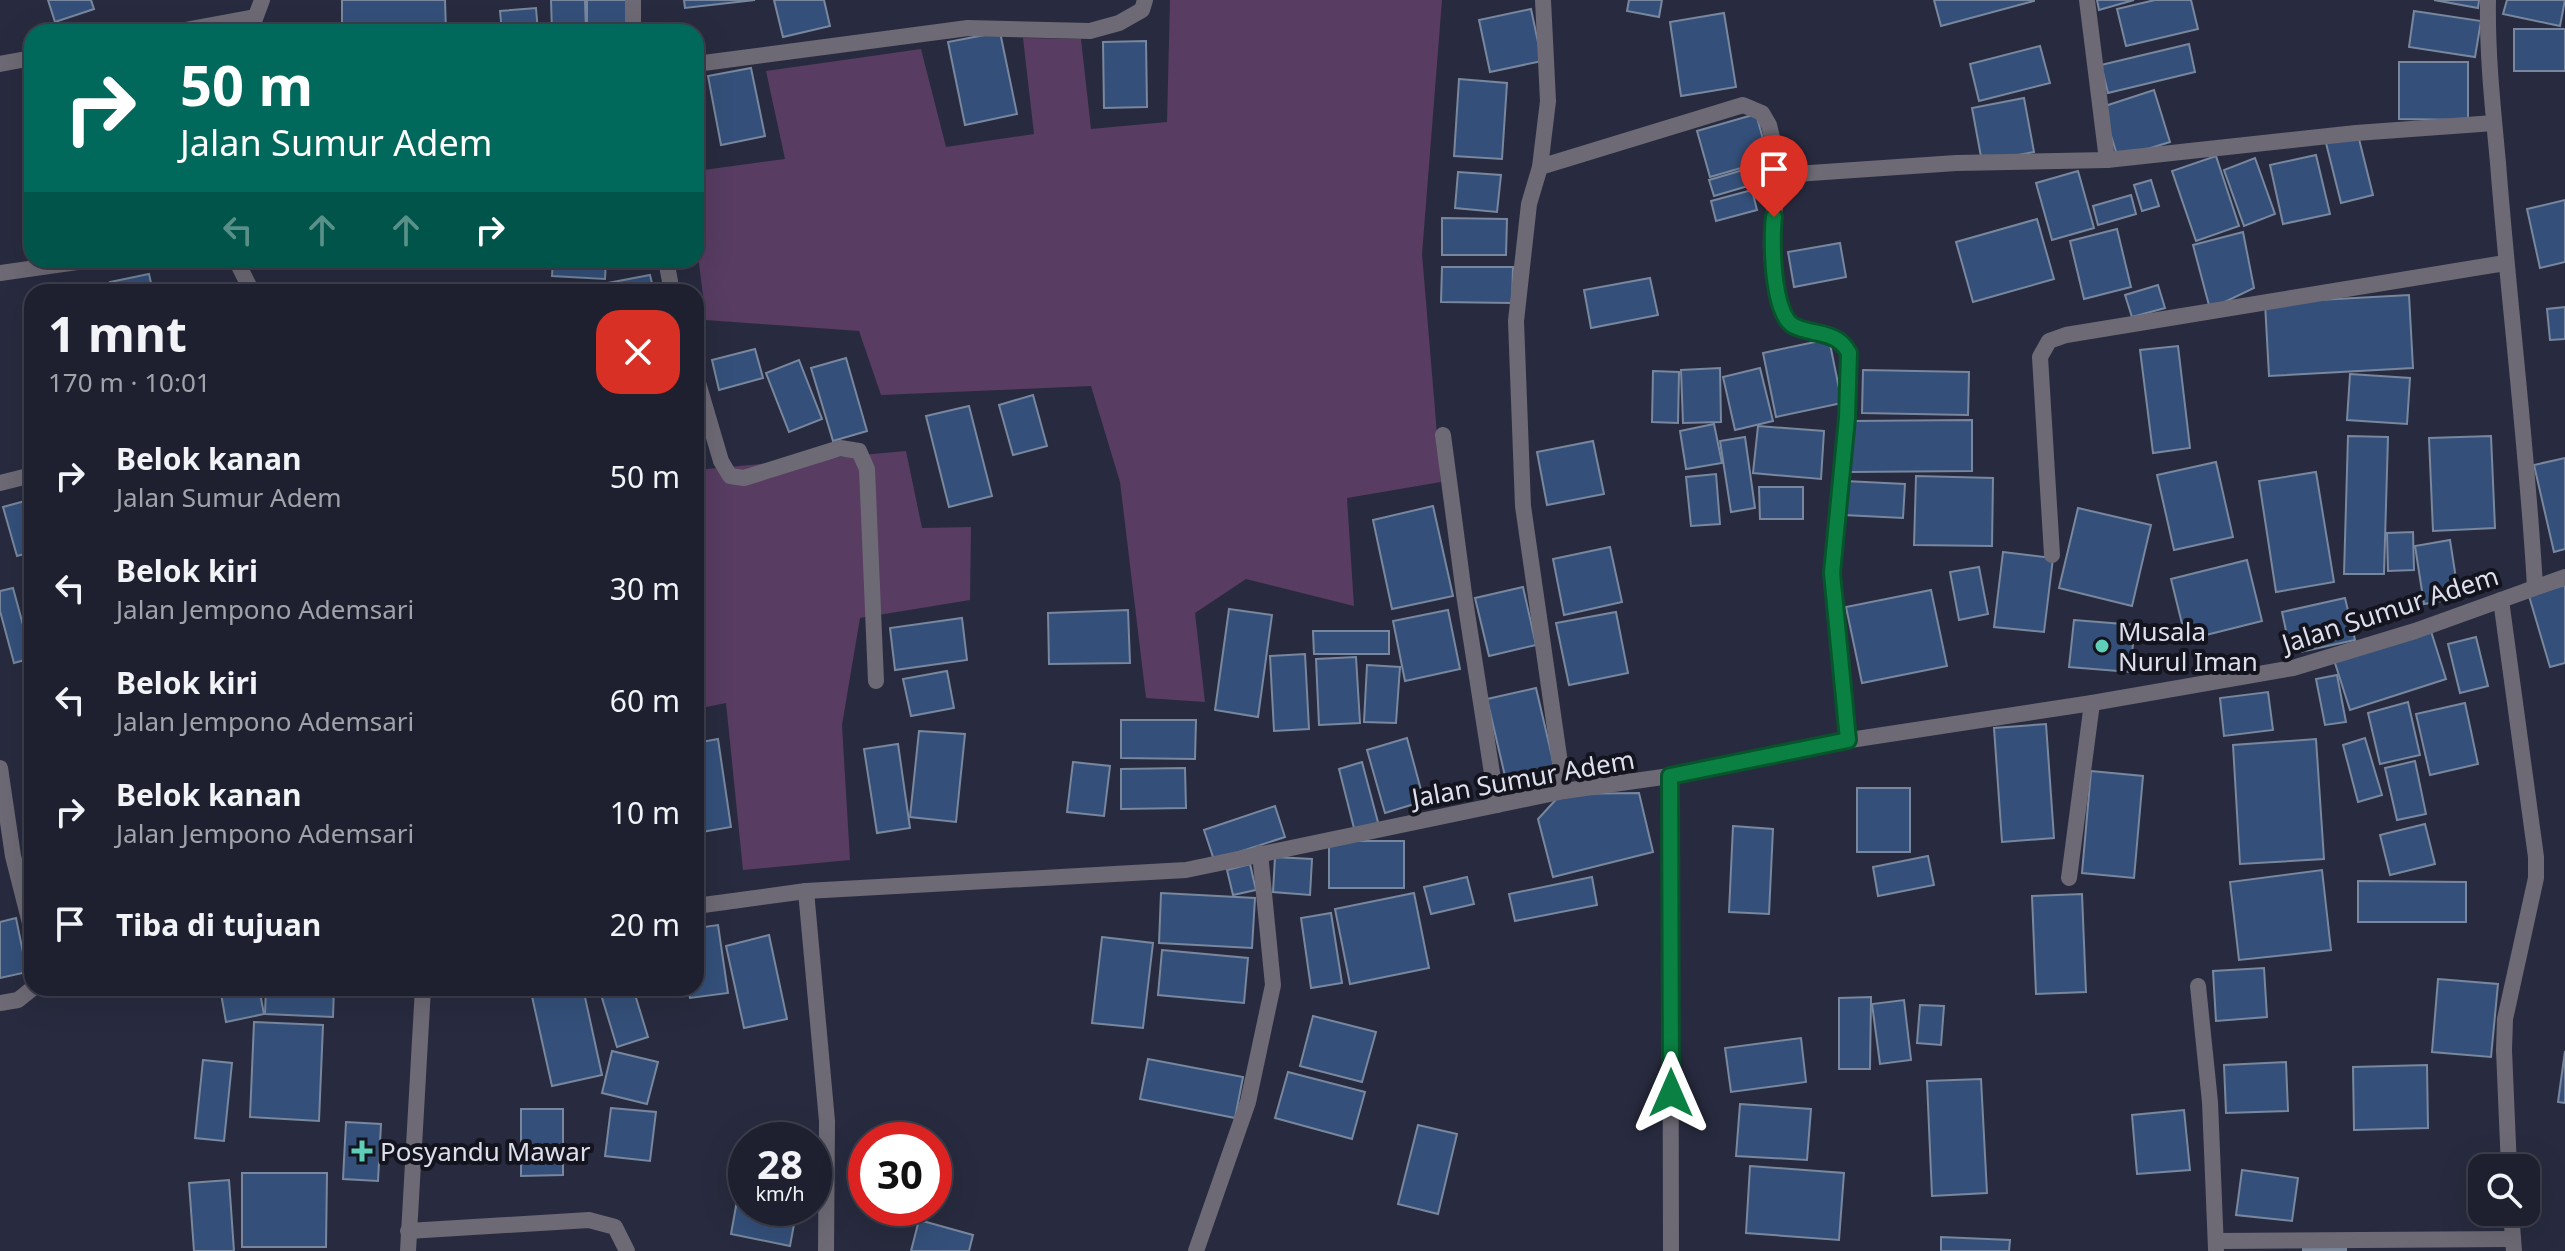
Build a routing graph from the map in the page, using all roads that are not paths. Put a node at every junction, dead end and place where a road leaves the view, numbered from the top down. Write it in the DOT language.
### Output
graph roads {
  1 [pos="262,0"];
  2 [pos="633,0"];
  3 [pos="1145,0"];
  4 [pos="1543,0"];
  5 [pos="2087,0"];
  6 [pos="2488,0"];
  7 [pos="252,24"];
  8 [pos="633,24"];
  9 [pos="24,60"];
  10 [pos="704,63"];
  11 [pos="0,64"];
  12 [pos="2494,123"];
  13 [pos="2107,160"];
  14 [pos="1540,167"];
  15 [pos="1781,175"];
  16 [pos="2505,263"];
  17 [pos="35,268"];
  18 [pos="0,273"];
  19 [pos="704,403"];
  20 [pos="1443,435"];
  21 [pos="24,477"];
  22 [pos="0,483"];
  23 [pos="2052,555"];
  24 [pos="2565,577"];
  25 [pos="2535,587"];
  26 [pos="2501,600"];
  27 [pos="876,681"];
  28 [pos="2092,703"];
  29 [pos="1848,740"];
  30 [pos="0,768"];
  31 [pos="1670,776"];
  32 [pos="1564,791"];
  33 [pos="1497,805"];
  34 [pos="1260,853"];
  35 [pos="2069,878"];
  36 [pos="806,891"];
  37 [pos="24,899"];
  38 [pos="704,905"];
  39 [pos="2198,986"];
  40 [pos="24,995"];
  41 [pos="423,996"];
  42 [pos="0,1003"];
  43 [pos="2508,1154"];
  44 [pos="408,1231"];
  45 [pos="2513,1245"];
  46 [pos="2216,1246"];
  47 [pos="408,1251"];
  48 [pos="627,1251"];
  49 [pos="826,1251"];
  50 [pos="1196,1251"];
  51 [pos="1671,1251"];
  1 -- 7 [label="street"];
  2 -- 8 [label="street"];
  3 -- 10 [label="street"];
  4 -- 14 [label="street"];
  5 -- 13 [label="street"];
  6 -- 12 [label="street"];
  9 -- 11 [label="street"];
  12 -- 13 [label="street"];
  12 -- 16 [label="street"];
  13 -- 15 [label="street"];
  14 -- 15 [label="street"];
  14 -- 32 [label="street"];
  15 -- 29 [label="street"];
  16 -- 23 [label="street"];
  16 -- 25 [label="street"];
  17 -- 18 [label="street"];
  19 -- 27 [label="street"];
  20 -- 33 [label="street"];
  21 -- 22 [label="street"];
  24 -- 25 [label="street, Jalan Sumur Adem"];
  25 -- 26 [label="street, Jalan Sumur Adem"];
  26 -- 28 [label="street, Jalan Sumur Adem"];
  26 -- 43 [label="street"];
  28 -- 29 [label="street, Jalan Sumur Adem"];
  28 -- 35 [label="street"];
  29 -- 31 [label="street, Jalan Sumur Adem"];
  30 -- 37 [label="street"];
  31 -- 32 [label="street, Jalan Sumur Adem"];
  31 -- 51 [label="street"];
  32 -- 33 [label="street, Jalan Sumur Adem"];
  33 -- 34 [label="street, Jalan Sumur Adem"];
  34 -- 36 [label="street, Jalan Sumur Adem"];
  34 -- 50 [label="street"];
  36 -- 38 [label="street, Jalan Sumur Adem"];
  36 -- 49 [label="street"];
  39 -- 46 [label="street"];
  40 -- 42 [label="street"];
  41 -- 44 [label="street"];
  44 -- 47 [label="street"];
  44 -- 48 [label="street"];
  45 -- 46 [label="street"];
}
